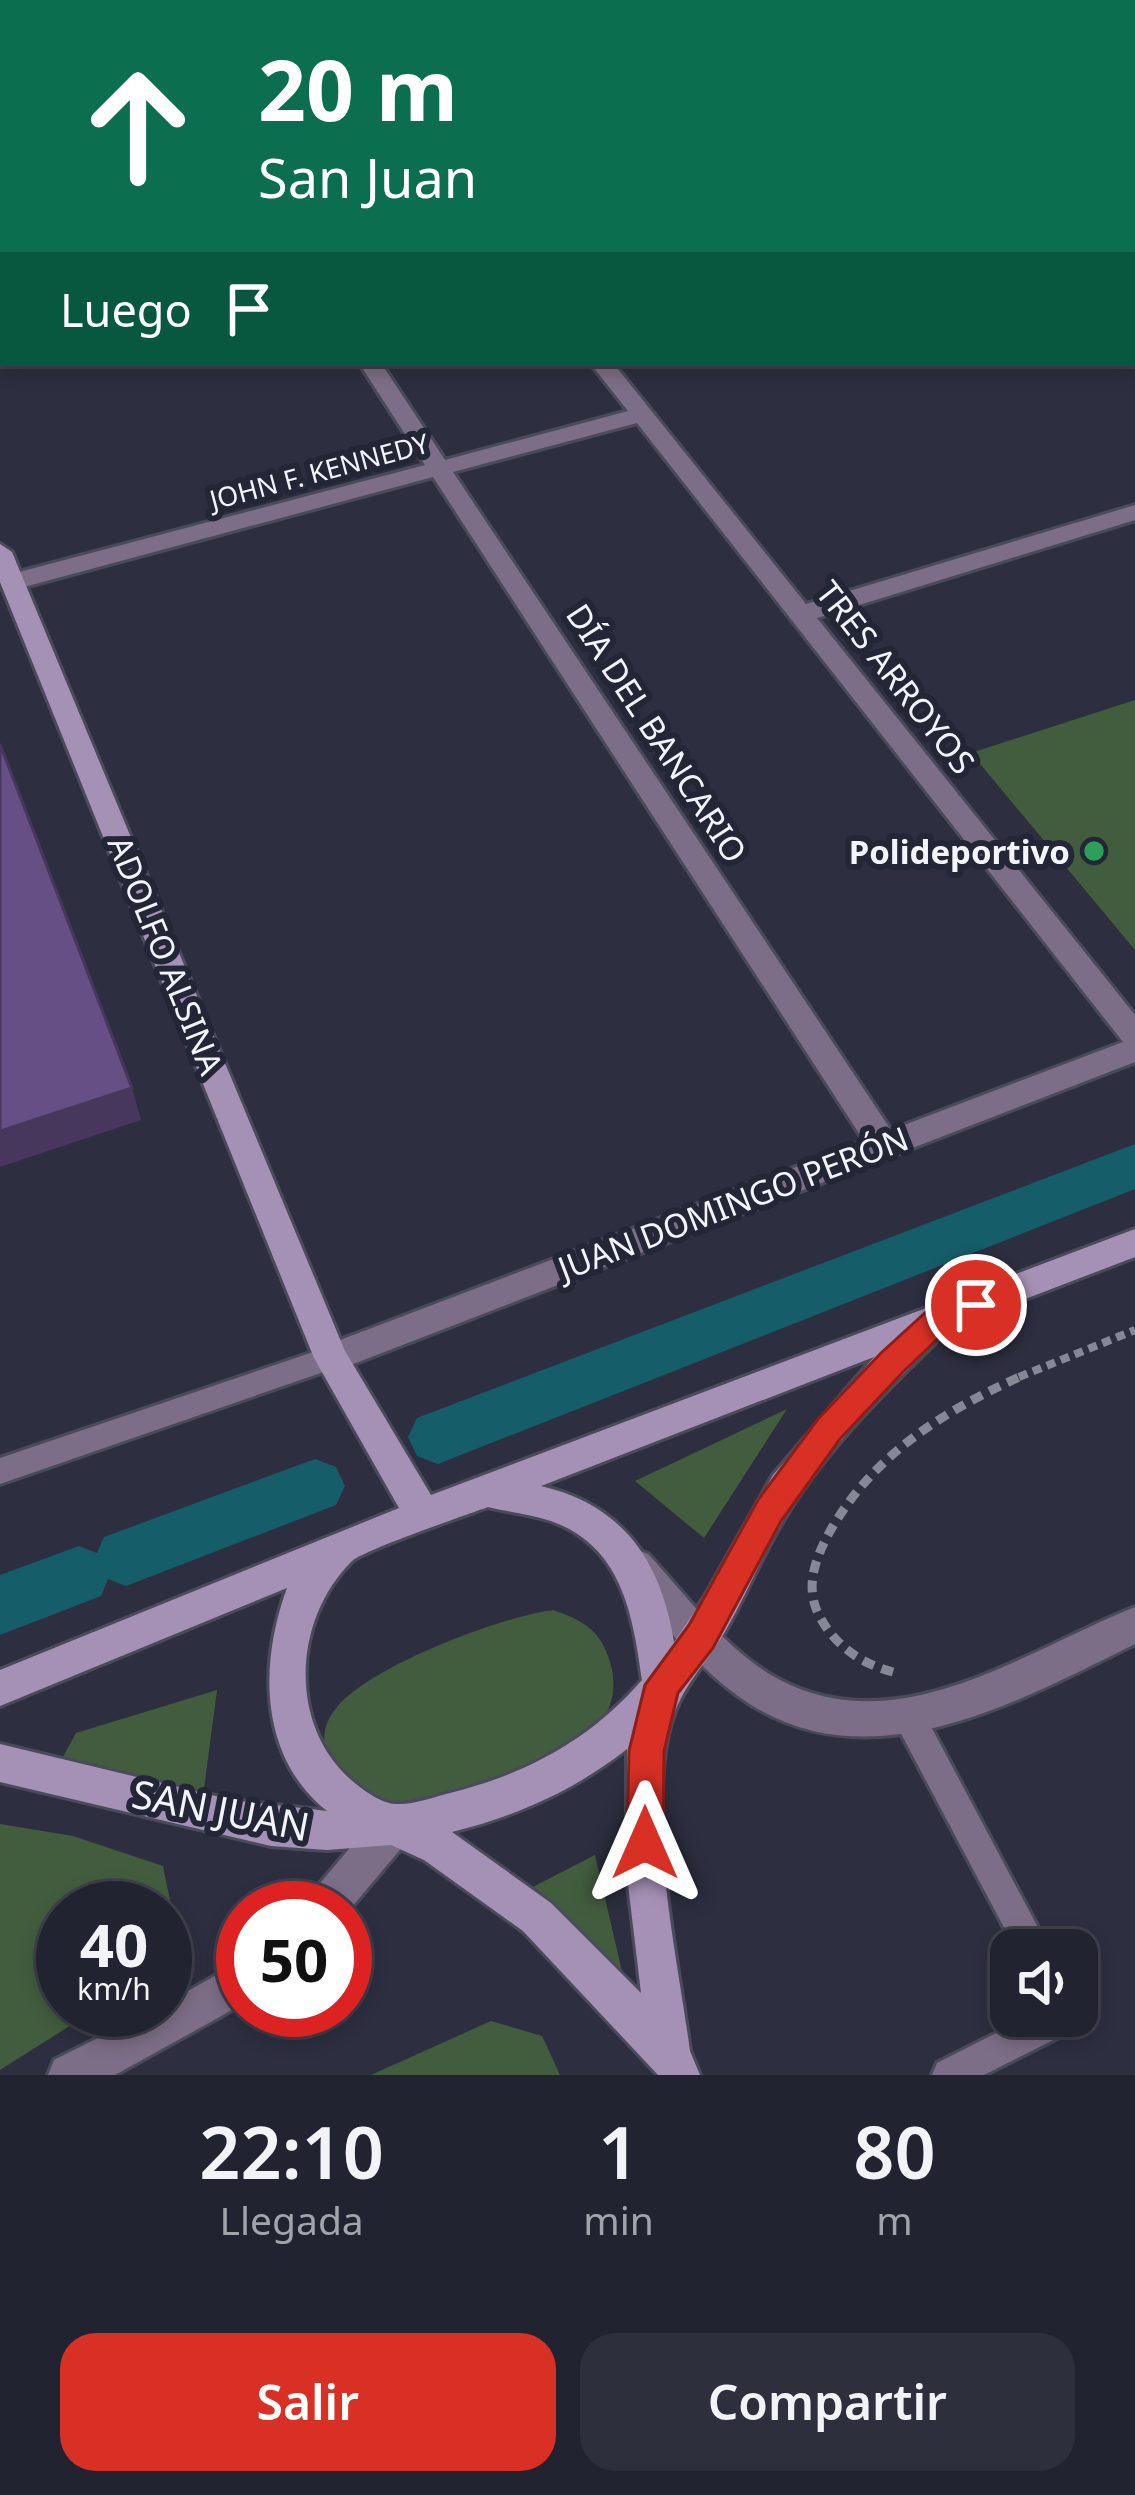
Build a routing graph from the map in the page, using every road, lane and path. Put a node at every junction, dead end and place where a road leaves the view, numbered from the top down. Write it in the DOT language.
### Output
graph roads {
  1 [pos="372,366"];
  2 [pos="603,366"];
  3 [pos="640,415"];
  4 [pos="442,470"];
  5 [pos="1135,512"];
  6 [pos="0,551"];
  7 [pos="13,582"];
  8 [pos="800,614"];
  9 [pos="1135,1036"];
  10 [pos="1135,1050"];
  11 [pos="883,1144"];
  12 [pos="1135,1244"];
  13 [pos="937,1321"];
  14 [pos="1135,1330"];
  15 [pos="332,1358"];
  16 [pos="0,1472"];
  17 [pos="488,1491"];
  18 [pos="423,1515"];
  19 [pos="349,1546"];
  20 [pos="631,1561"];
  21 [pos="1135,1625"];
  22 [pos="701,1636"];
  23 [pos="904,1672"];
  24 [pos="662,1685"];
  25 [pos="0,1688"];
  26 [pos="909,1717"];
  27 [pos="0,1763"];
  28 [pos="395,1825"];
  29 [pos="348,1881"];
  30 [pos="1023,1929"];
  31 [pos="216,1998"];
  32 [pos="1024,2037"];
  33 [pos="674,2063"];
  34 [pos="69,2075"];
  35 [pos="949,2075"];
  1 -- 4 [label="street, DÍA DEL BANCARIO"];
  2 -- 3 [label="street, TRES ARROYOS"];
  3 -- 4 [label="street, JOHN F. KENNEDY"];
  3 -- 8 [label="street, TRES ARROYOS"];
  4 -- 7 [label="street, JOHN F. KENNEDY"];
  4 -- 11 [label="street, DÍA DEL BANCARIO"];
  5 -- 8 [label="street"];
  6 -- 7 [label="main road, ADOLFO ALSINA"];
  7 -- 15 [label="main road, ADOLFO ALSINA"];
  8 -- 9 [label="street, TRES ARROYOS"];
  10 -- 11 [label="street, JUAN DOMINGO PERÓN"];
  11 -- 15 [label="street, JUAN DOMINGO PERÓN"];
  12 -- 13 [label="main road, SAN JUAN"];
  13 -- 17 [label="main road, SAN JUAN"];
  13 -- 22 [label="main road, SAN JUAN"];
  14 -- 23 [label="path"];
  15 -- 16 [label="lane"];
  15 -- 18 [label="main road, ADOLFO ALSINA"];
  17 -- 18 [label="main road"];
  17 -- 20 [label="main road"];
  18 -- 19 [label="main road"];
  19 -- 25 [label="main road"];
  19 -- 28 [label="main road"];
  20 -- 22 [label="street"];
  20 -- 24 [label="main road"];
  21 -- 26 [label="street"];
  22 -- 24 [label="main road, SAN JUAN"];
  22 -- 26 [label="street"];
  24 -- 28 [label="main road, SAN JUAN"];
  24 -- 33 [label="main road"];
  26 -- 30 [label="lane"];
  27 -- 28 [label="main road, SAN JUAN"];
  28 -- 29 [label="street"];
  28 -- 33 [label="main road"];
  31 -- 34 [label="street"];
  32 -- 35 [label="lane"];
}
